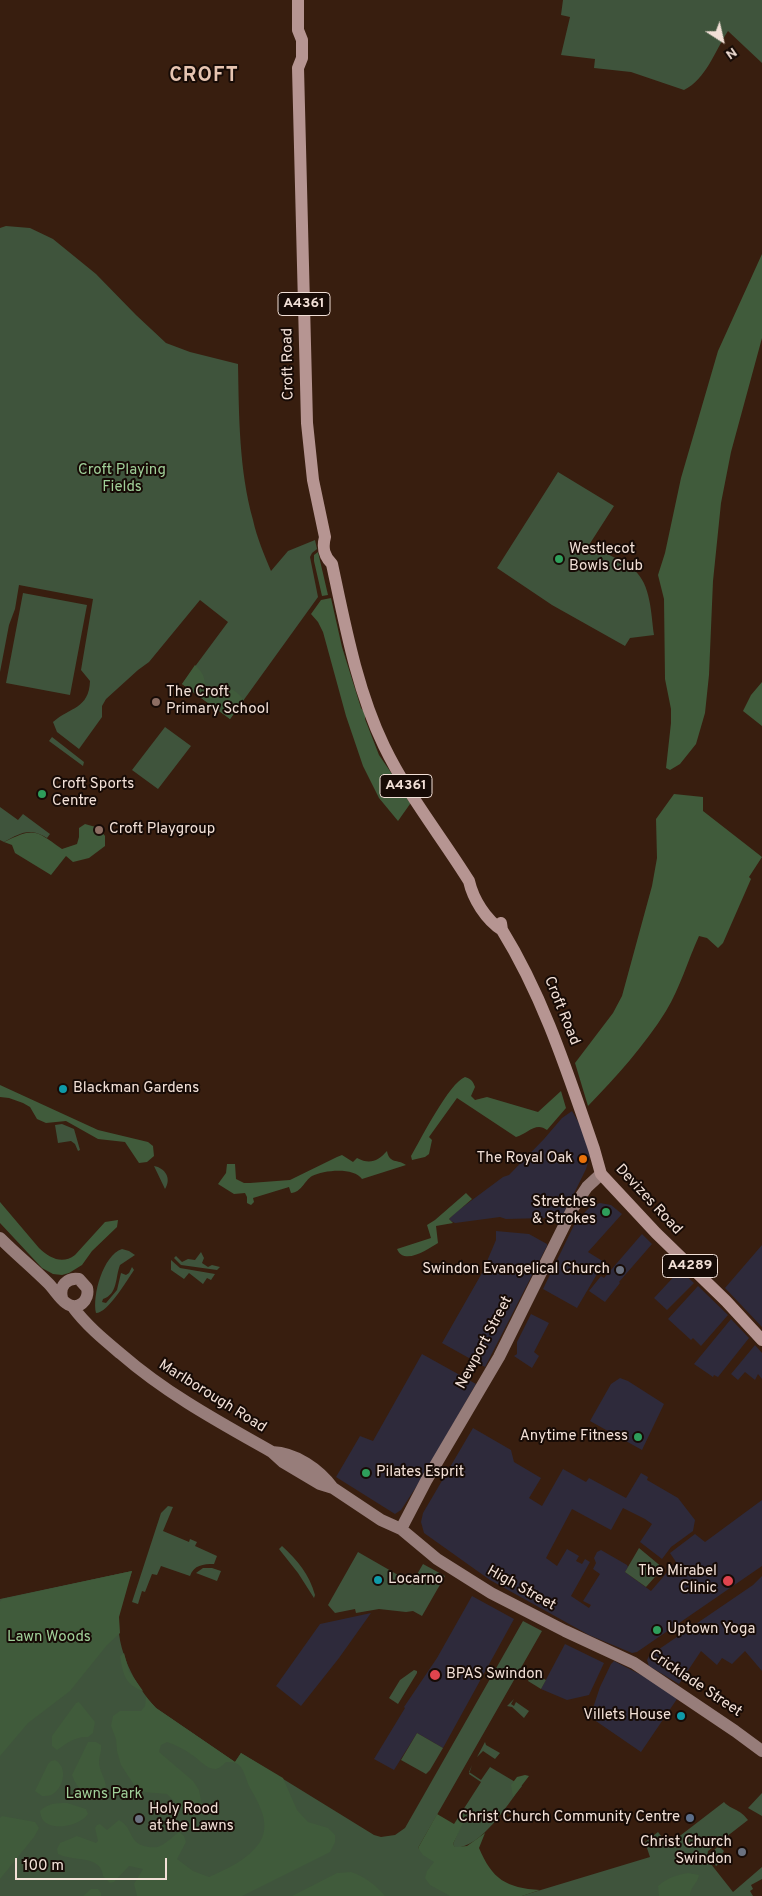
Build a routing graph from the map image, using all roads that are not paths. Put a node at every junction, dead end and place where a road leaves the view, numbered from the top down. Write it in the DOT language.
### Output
graph roads {
  1 [pos="298,0"];
  2 [pos="580,1109"];
  3 [pos="601,1174"];
  4 [pos="0,1238"];
  5 [pos="39,1274"];
  6 [pos="70,1279"];
  7 [pos="62,1298"];
  8 [pos="87,1298"];
  9 [pos="72,1306"];
  10 [pos="91,1328"];
  11 [pos="762,1340"];
  12 [pos="401,1529"];
  13 [pos="634,1663"];
  14 [pos="762,1751"];
  1 -- 2 [label="main road, Croft Road / A4361"];
  2 -- 3 [label="main road, Devizes Road / A4361"];
  3 -- 11 [label="main road, Devizes Road / A4289"];
  3 -- 12 [label="main road, Newport Street"];
  4 -- 5 [label="main road"];
  5 -- 6 [label="main road"];
  5 -- 7 [label="main road"];
  6 -- 7 [label="main road"];
  6 -- 8 [label="main road"];
  7 -- 9 [label="main road"];
  8 -- 9 [label="main road"];
  8 -- 10 [label="main road"];
  9 -- 10 [label="main road, Marlborough Road"];
  10 -- 12 [label="main road, Marlborough Road"];
  12 -- 13 [label="main road, High Street"];
  13 -- 14 [label="main road, Cricklade Street"];
}
